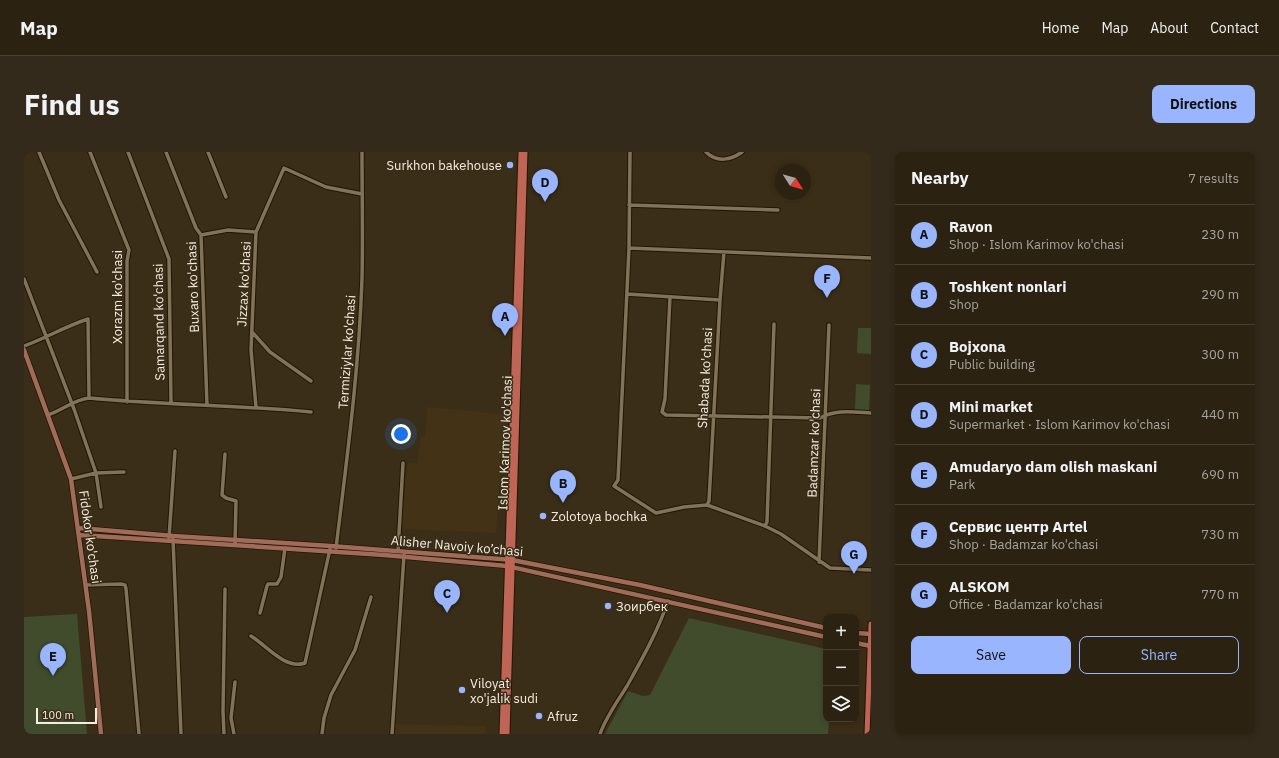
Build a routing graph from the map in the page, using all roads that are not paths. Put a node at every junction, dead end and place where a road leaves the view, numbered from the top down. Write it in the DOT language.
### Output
graph roads {
  1 [pos="39,152"];
  2 [pos="90,152"];
  3 [pos="128,152"];
  4 [pos="166,152"];
  5 [pos="208,152"];
  6 [pos="362,152"];
  7 [pos="520,152"];
  8 [pos="525,152"];
  9 [pos="630,152"];
  10 [pos="706,152"];
  11 [pos="742,152"];
  12 [pos="362,194"];
  13 [pos="226,197"];
  14 [pos="629,204"];
  15 [pos="778,210"];
  16 [pos="256,232"];
  17 [pos="202,235"];
  18 [pos="629,248"];
  19 [pos="724,252"];
  20 [pos="871,258"];
  21 [pos="97,272"];
  22 [pos="24,279"];
  23 [pos="627,294"];
  24 [pos="670,297"];
  25 [pos="720,300"];
  26 [pos="774,324"];
  27 [pos="829,325"];
  28 [pos="251,332"];
  29 [pos="46,337"];
  30 [pos="24,346"];
  31 [pos="24,350"];
  32 [pos="311,381"];
  33 [pos="89,398"];
  34 [pos="127,402"];
  35 [pos="72,403"];
  36 [pos="171,403"];
  37 [pos="207,405"];
  38 [pos="256,407"];
  39 [pos="311,412"];
  40 [pos="871,413"];
  41 [pos="48,415"];
  42 [pos="824,415"];
  43 [pos="713,416"];
  44 [pos="771,418"];
  45 [pos="175,451"];
  46 [pos="224,454"];
  47 [pos="403,463"];
  48 [pos="124,472"];
  49 [pos="96,473"];
  50 [pos="71,479"];
  51 [pos="707,505"];
  52 [pos="101,507"];
  53 [pos="765,526"];
  54 [pos="79,528"];
  55 [pos="80,535"];
  56 [pos="171,538"];
  57 [pos="236,542"];
  58 [pos="331,546"];
  59 [pos="336,546"];
  60 [pos="285,548"];
  61 [pos="398,551"];
  62 [pos="330,552"];
  63 [pos="336,552"];
  64 [pos="404,554"];
  65 [pos="510,560"];
  66 [pos="819,562"];
  67 [pos="510,567"];
  68 [pos="871,570"];
  69 [pos="86,585"];
  70 [pos="224,588"];
  71 [pos="677,593"];
  72 [pos="371,597"];
  73 [pos="668,601"];
  74 [pos="676,602"];
  75 [pos="260,613"];
  76 [pos="778,616"];
  77 [pos="871,624"];
  78 [pos="776,625"];
  79 [pos="823,627"];
  80 [pos="859,633"];
  81 [pos="870,634"];
  82 [pos="250,636"];
  83 [pos="823,636"];
  84 [pos="859,644"];
  85 [pos="870,646"];
  86 [pos="234,682"];
  87 [pos="101,734"];
  88 [pos="139,734"];
  89 [pos="181,734"];
  90 [pos="224,734"];
  91 [pos="234,734"];
  92 [pos="322,734"];
  93 [pos="392,734"];
  94 [pos="502,734"];
  95 [pos="507,734"];
  96 [pos="600,734"];
  97 [pos="867,734"];
  1 -- 21 [label="street"];
  2 -- 34 [label="street, Xorazm ko'chasi"];
  3 -- 36 [label="street, Samarqand ko'chasi"];
  4 -- 17 [label="street, Buxaro ko'chasi"];
  5 -- 13 [label="street"];
  6 -- 12 [label="street, Termiziylar ko'chasi"];
  7 -- 65 [label="main road, Islom Karimov ko'chasi"];
  8 -- 65 [label="main road, Islom Karimov ko'chasi"];
  9 -- 14 [label="street"];
  10 -- 11 [label="street"];
  12 -- 16 [label="street, Jizzax ko'chasi"];
  12 -- 59 [label="street, Termiziylar ko'chasi"];
  14 -- 15 [label="street"];
  14 -- 18 [label="street"];
  16 -- 17 [label="street"];
  16 -- 28 [label="street, Jizzax ko'chasi"];
  17 -- 37 [label="street, Buxaro ko'chasi"];
  18 -- 19 [label="street"];
  18 -- 23 [label="street"];
  19 -- 20 [label="street"];
  19 -- 25 [label="street, Shabada ko'chasi"];
  22 -- 29 [label="street"];
  23 -- 24 [label="street"];
  23 -- 51 [label="street"];
  24 -- 25 [label="street"];
  24 -- 43 [label="street"];
  25 -- 43 [label="street, Shabada ko'chasi"];
  26 -- 44 [label="street"];
  27 -- 42 [label="street, Badamzar ko'chasi"];
  28 -- 32 [label="street"];
  28 -- 38 [label="street, Jizzax ko'chasi"];
  29 -- 30 [label="street"];
  29 -- 33 [label="street"];
  29 -- 35 [label="street"];
  31 -- 41 [label="main road, Fidokor ko'chasi"];
  33 -- 34 [label="street"];
  33 -- 35 [label="street"];
  34 -- 36 [label="street"];
  35 -- 41 [label="street"];
  35 -- 49 [label="street"];
  36 -- 37 [label="street"];
  37 -- 38 [label="street"];
  38 -- 39 [label="street"];
  40 -- 42 [label="street"];
  41 -- 50 [label="main road, Fidokor ko'chasi"];
  42 -- 44 [label="street"];
  42 -- 66 [label="street, Badamzar ko'chasi"];
  43 -- 44 [label="street"];
  43 -- 51 [label="street, Shabada ko'chasi"];
  44 -- 53 [label="street"];
  45 -- 56 [label="street"];
  46 -- 57 [label="street"];
  47 -- 61 [label="street"];
  48 -- 49 [label="street"];
  49 -- 50 [label="street"];
  49 -- 52 [label="street"];
  50 -- 54 [label="main road, Fidokor ko'chasi"];
  51 -- 53 [label="street"];
  53 -- 66 [label="street"];
  54 -- 55 [label="main road, Fidokor ko'chasi"];
  54 -- 56 [label="main road, Alisher Navoiy ko’chasi"];
  55 -- 56 [label="main road, Alisher Navoiy ko’chasi"];
  55 -- 69 [label="main road, Fidokor ko'chasi"];
  56 -- 57 [label="main road, Alisher Navoiy ko’chasi"];
  56 -- 89 [label="street"];
  57 -- 58 [label="main road, Alisher Navoiy ko’chasi"];
  57 -- 60 [label="main road, Alisher Navoiy ko’chasi"];
  58 -- 59 [label="main road, Alisher Navoiy ko’chasi"];
  58 -- 62 [label="street"];
  59 -- 61 [label="main road, Alisher Navoiy ko’chasi"];
  59 -- 63 [label="street, Termiziylar ko'chasi"];
  60 -- 62 [label="main road, Alisher Navoiy ko’chasi"];
  60 -- 75 [label="street"];
  61 -- 64 [label="main road, Alisher Navoiy ko’chasi"];
  62 -- 63 [label="main road, Alisher Navoiy ko’chasi"];
  62 -- 82 [label="street"];
  63 -- 64 [label="main road, Alisher Navoiy ko’chasi"];
  64 -- 65 [label="main road, Alisher Navoiy ko’chasi"];
  64 -- 67 [label="main road, Alisher Navoiy ko’chasi"];
  64 -- 93 [label="street"];
  65 -- 67 [label="main road, Islom Karimov ko'chasi"];
  65 -- 71 [label="main road, Alisher Navoiy ko’chasi"];
  66 -- 68 [label="street"];
  67 -- 73 [label="main road, Alisher Navoiy ko’chasi"];
  67 -- 94 [label="main road, Islom Karimov ko'chasi"];
  67 -- 95 [label="main road, Islom Karimov ko'chasi"];
  69 -- 87 [label="main road, Fidokor ko'chasi"];
  69 -- 88 [label="street"];
  70 -- 90 [label="street"];
  71 -- 74 [label="main road"];
  71 -- 76 [label="main road, Alisher Navoiy ko’chasi"];
  72 -- 92 [label="street"];
  73 -- 74 [label="main road, Alisher Navoiy ko’chasi"];
  73 -- 96 [label="street"];
  74 -- 78 [label="main road, Alisher Navoiy ko’chasi"];
  76 -- 78 [label="main road"];
  76 -- 79 [label="main road, Alisher Navoiy ko’chasi"];
  77 -- 81 [label="main road"];
  78 -- 83 [label="main road, Alisher Navoiy ko’chasi"];
  80 -- 81 [label="main road"];
  81 -- 85 [label="main road"];
  84 -- 85 [label="main road"];
  85 -- 97 [label="main road"];
  86 -- 91 [label="street"];
}
